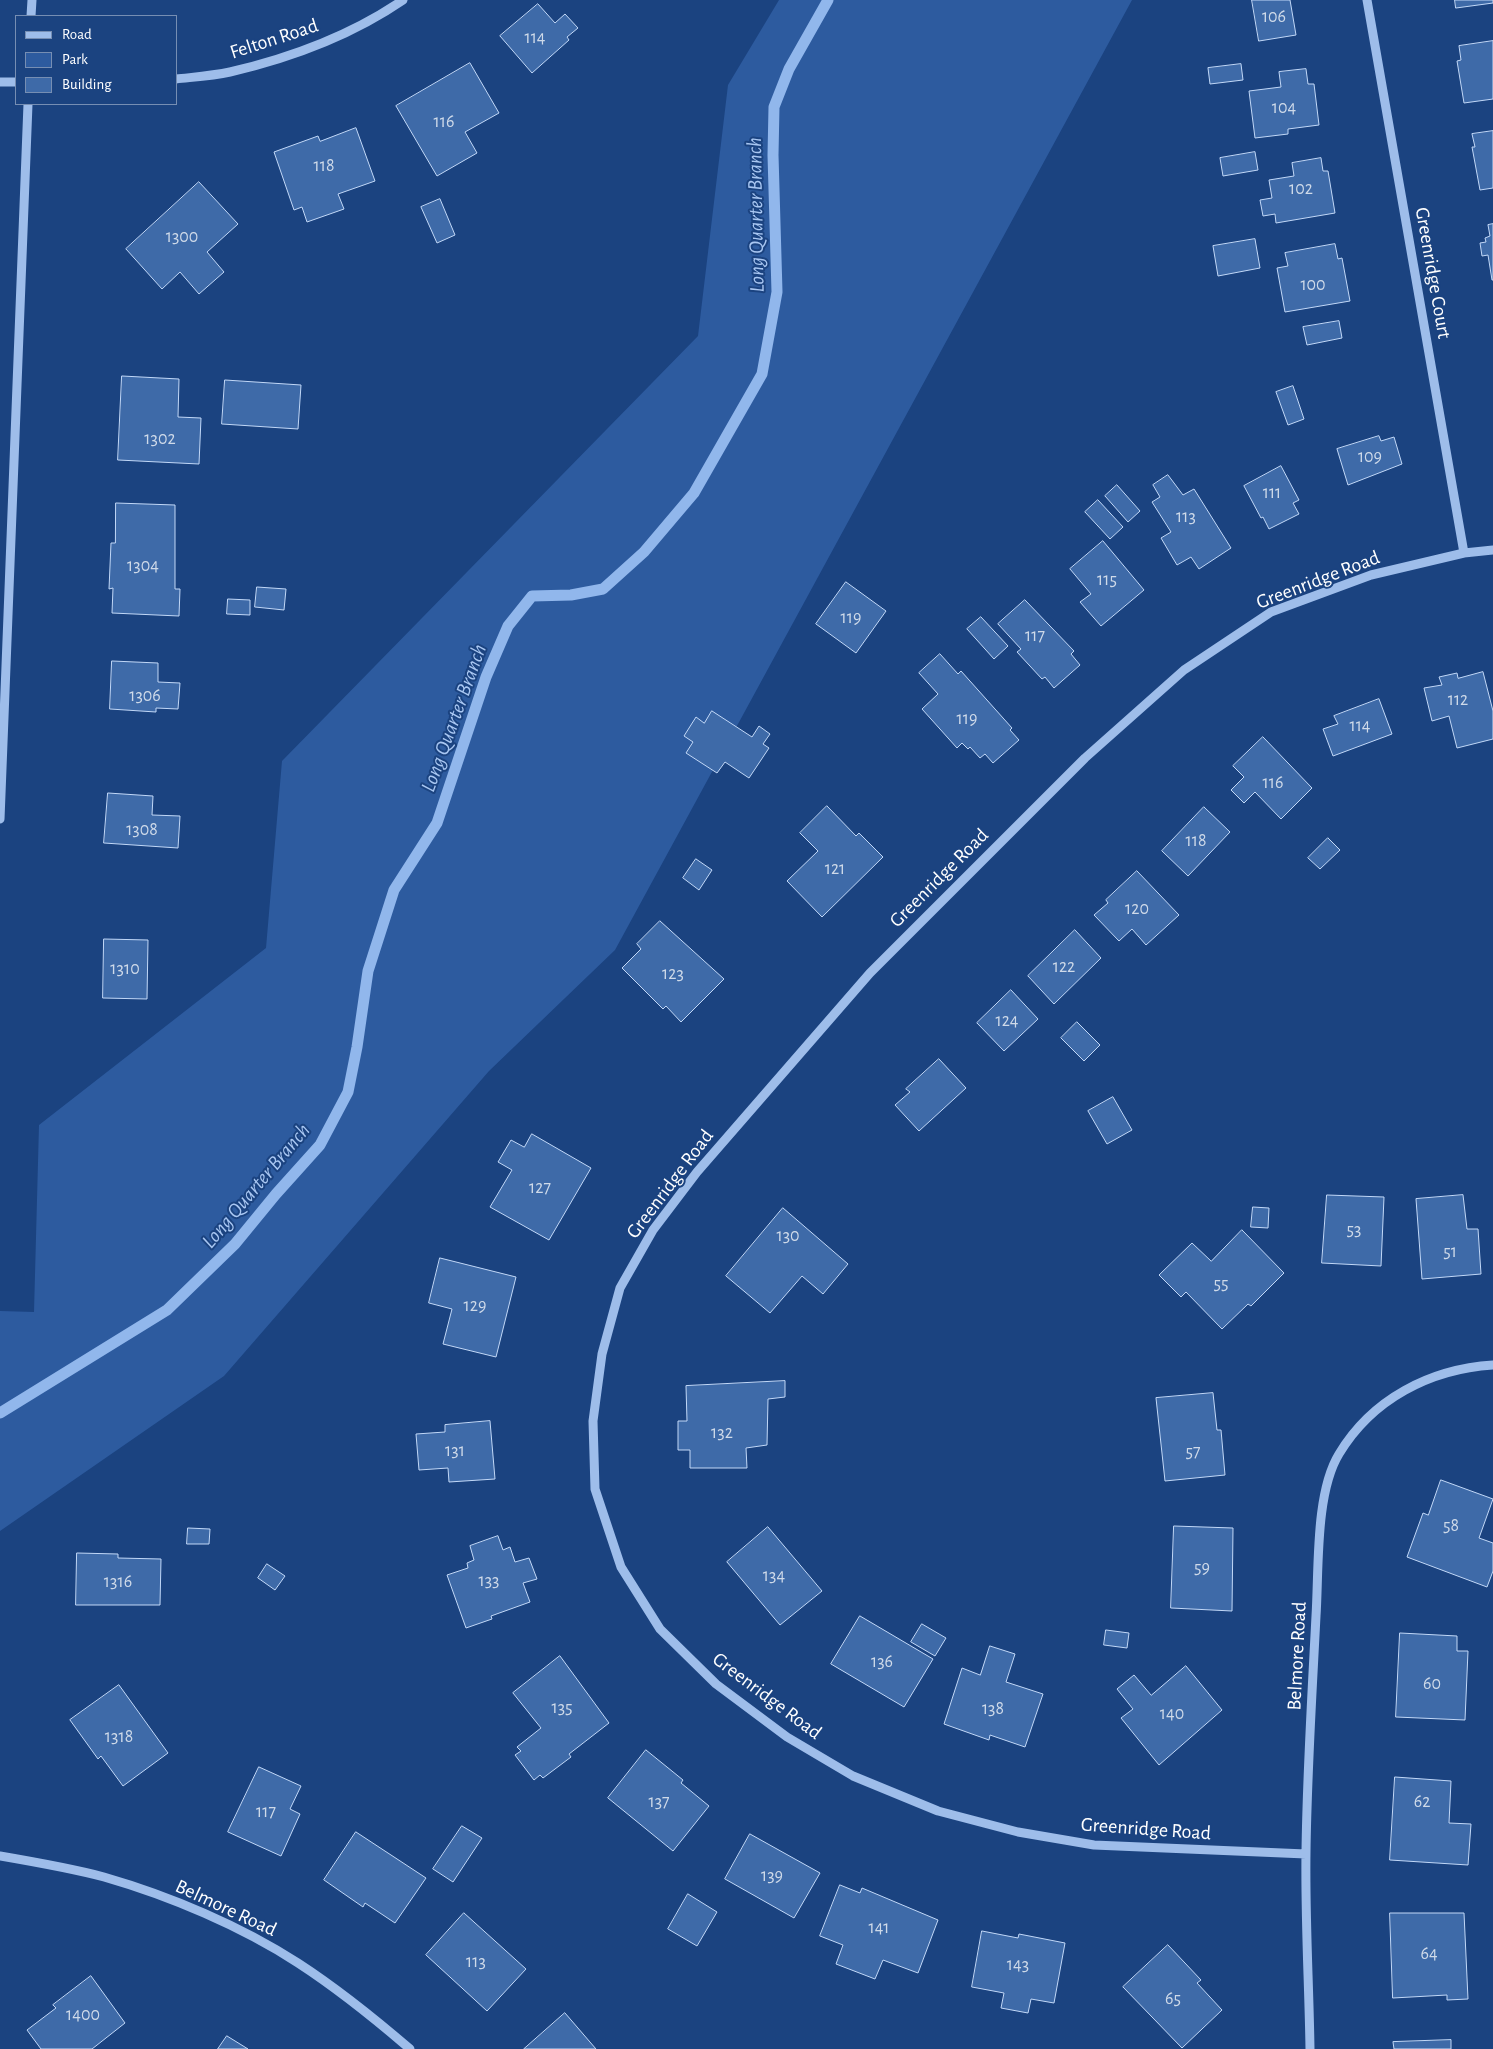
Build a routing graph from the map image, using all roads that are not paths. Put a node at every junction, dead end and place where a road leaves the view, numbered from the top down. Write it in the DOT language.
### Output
graph roads {
  1 [pos="32,0"];
  2 [pos="403,0"];
  3 [pos="1366,0"];
  4 [pos="31,15"];
  5 [pos="178,80"];
  6 [pos="0,82"];
  7 [pos="15,82"];
  8 [pos="28,105"];
  9 [pos="1493,550"];
  10 [pos="1464,553"];
  11 [pos="0,819"];
  12 [pos="1493,1365"];
  13 [pos="1306,1854"];
  14 [pos="0,1856"];
  15 [pos="410,2049"];
  16 [pos="1310,2049"];
  1 -- 4 [label="street"];
  2 -- 5 [label="street, Felton Road"];
  3 -- 10 [label="street, Greenridge Court"];
  6 -- 7 [label="street"];
  8 -- 11 [label="street"];
  9 -- 10 [label="street, Greenridge Road"];
  10 -- 13 [label="street, Greenridge Road"];
  12 -- 13 [label="street, Belmore Road"];
  13 -- 16 [label="street, Belmore Road"];
  14 -- 15 [label="street, Belmore Road"];
}
